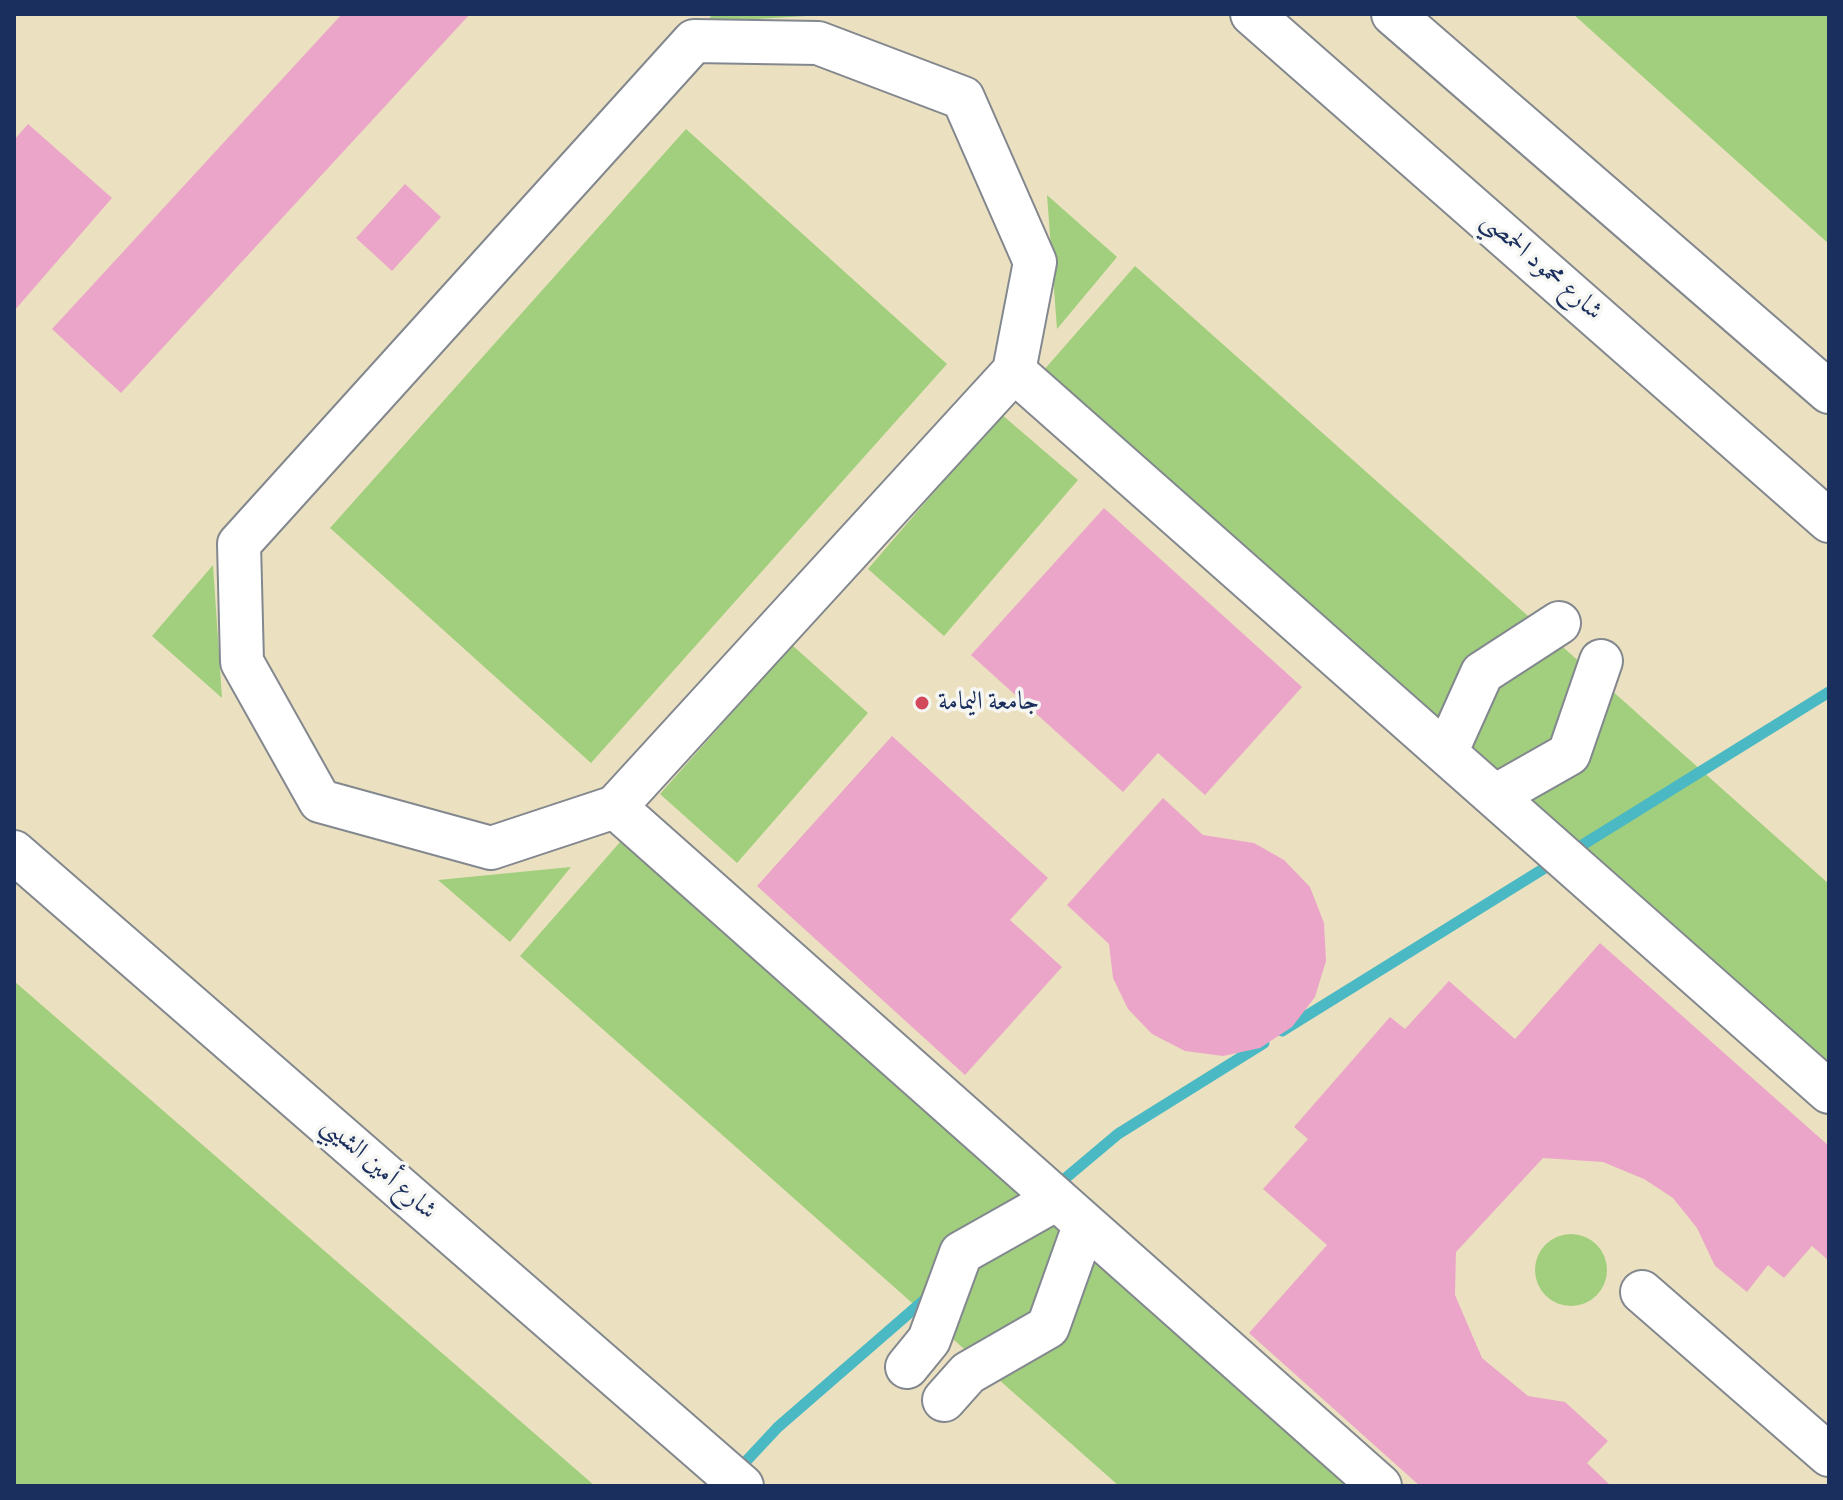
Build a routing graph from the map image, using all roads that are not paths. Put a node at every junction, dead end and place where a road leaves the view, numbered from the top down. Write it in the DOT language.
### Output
graph roads {
  1 [pos="1252,14"];
  2 [pos="1393,14"];
  3 [pos="1014,371"];
  4 [pos="1829,392"];
  5 [pos="1829,521"];
  6 [pos="1559,623"];
  7 [pos="1601,661"];
  8 [pos="1446,753"];
  9 [pos="1495,796"];
  10 [pos="615,807"];
  11 [pos="14,852"];
  12 [pos="1829,1092"];
  13 [pos="1070,1213"];
  14 [pos="1642,1292"];
  15 [pos="907,1367"];
  16 [pos="944,1400"];
  17 [pos="1829,1455"];
  18 [pos="742,1486"];
  19 [pos="1380,1486"];
  1 -- 5 [label="street, شارع محمود الحمصي"];
  2 -- 4 [label="street"];
  3 -- 8 [label="street"];
  3 -- 10 [label="street"];
  3 -- 10 [label="street"];
  6 -- 8 [label="street"];
  7 -- 9 [label="street"];
  8 -- 9 [label="street"];
  9 -- 12 [label="street"];
  10 -- 13 [label="street"];
  11 -- 18 [label="street, شارع أمين الشيبي"];
  13 -- 15 [label="street"];
  13 -- 16 [label="street"];
  13 -- 19 [label="street"];
  14 -- 17 [label="street"];
}
